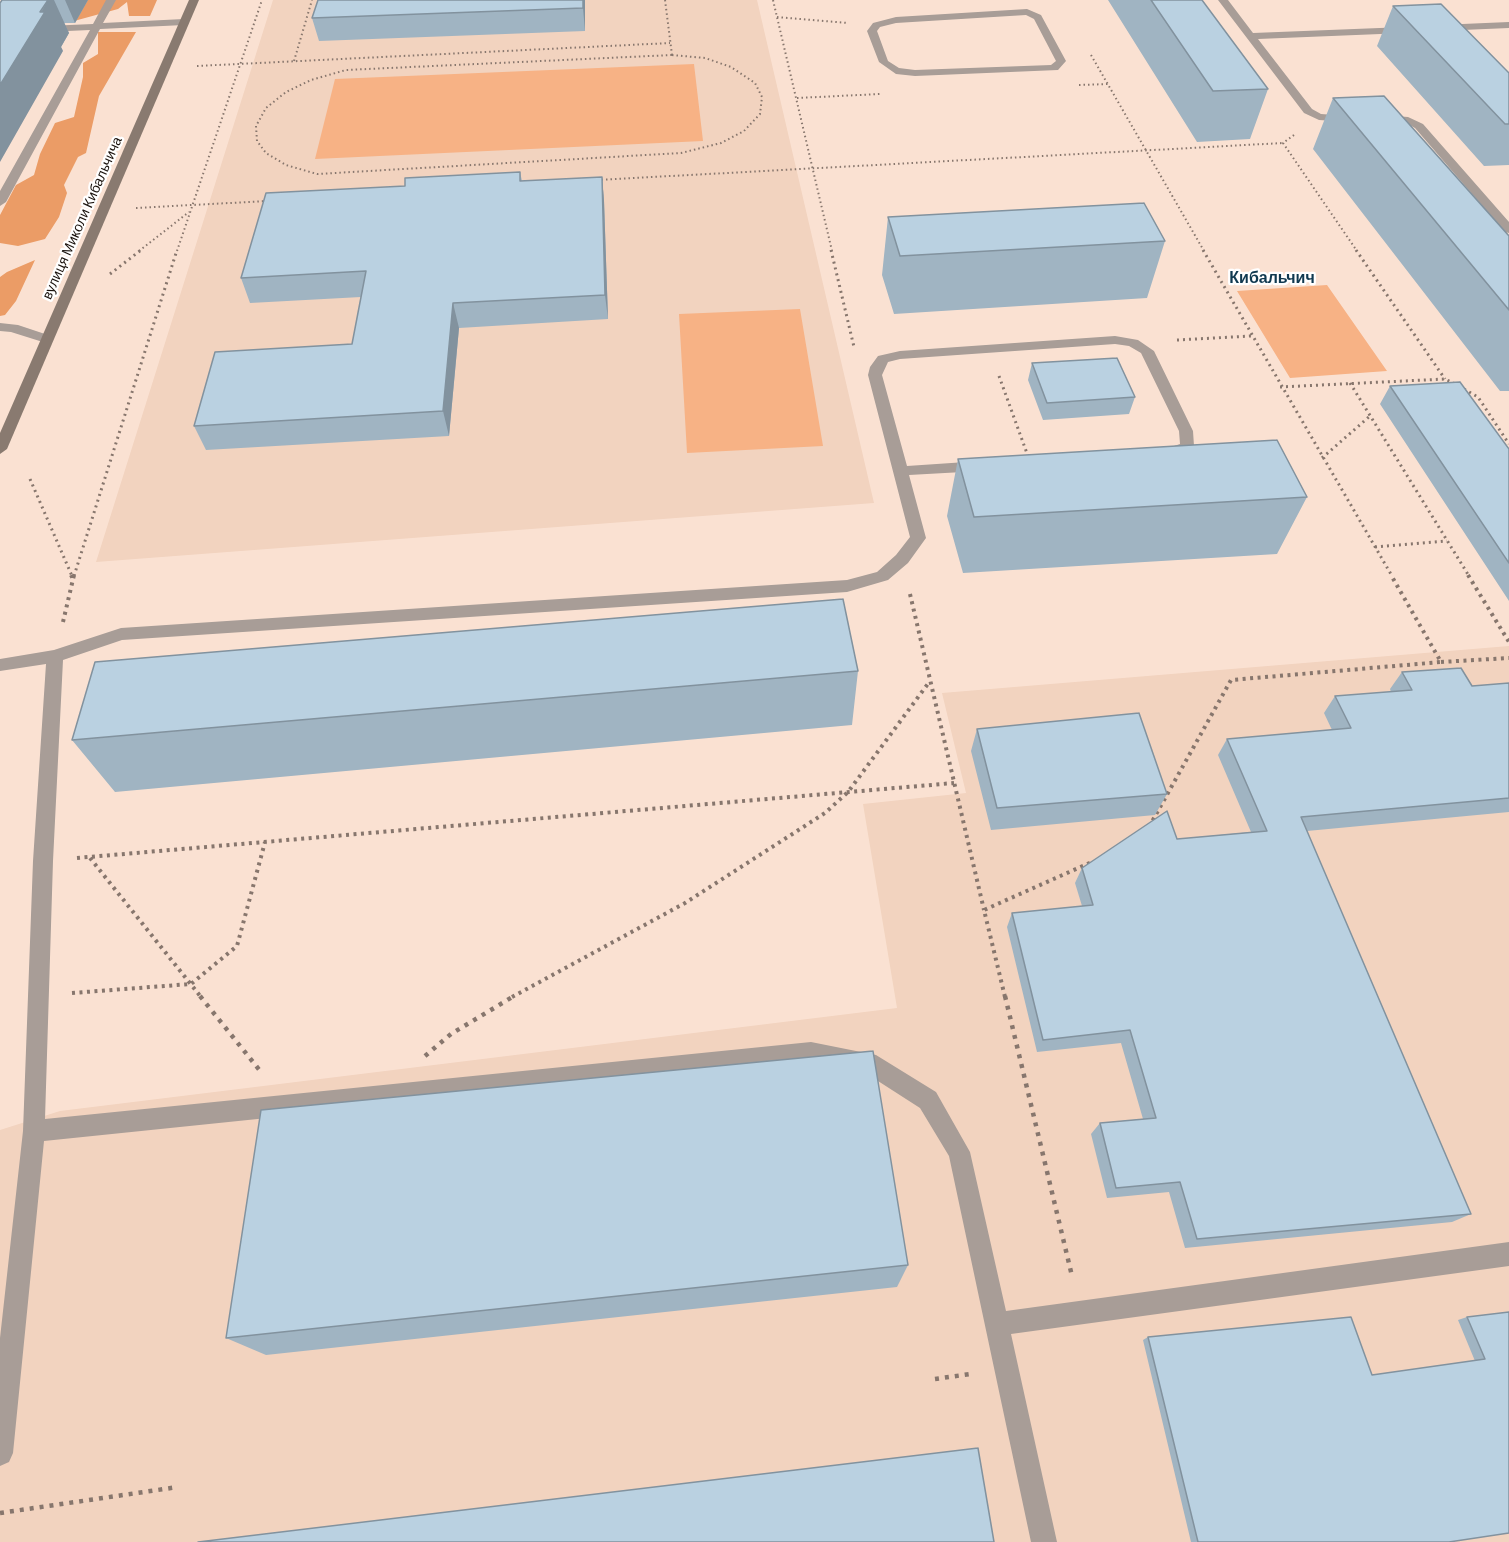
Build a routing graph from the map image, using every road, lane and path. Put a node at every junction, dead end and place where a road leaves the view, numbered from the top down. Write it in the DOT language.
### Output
graph roads {
  1 [pos="111,0"];
  2 [pos="194,0"];
  3 [pos="262,0"];
  4 [pos="312,0"];
  5 [pos="665,0"];
  6 [pos="1020,0"];
  7 [pos="1223,0"];
  8 [pos="1027,12"];
  9 [pos="777,17"];
  10 [pos="184,22"];
  11 [pos="876,25"];
  12 [pos="1509,25"];
  13 [pos="95,28"];
  14 [pos="1419,29"];
  15 [pos="1430,29"];
  16 [pos="0,31"];
  17 [pos="1251,36"];
  18 [pos="670,43"];
  19 [pos="1086,47"];
  20 [pos="672,55"];
  21 [pos="294,61"];
  22 [pos="240,63"];
  23 [pos="192,67"];
  24 [pos="1319,117"];
  25 [pos="1283,143"];
  26 [pos="1146,150"];
  27 [pos="597,180"];
  28 [pos="268,201"];
  29 [pos="0,202"];
  30 [pos="191,206"];
  31 [pos="135,208"];
  32 [pos="189,212"];
  33 [pos="1509,230"];
  34 [pos="109,275"];
  35 [pos="0,327"];
  36 [pos="1251,336"];
  37 [pos="46,339"];
  38 [pos="1133,343"];
  39 [pos="989,349"];
  40 [pos="1445,379"];
  41 [pos="1350,383"];
  42 [pos="1280,387"];
  43 [pos="1370,416"];
  44 [pos="4,430"];
  45 [pos="1509,444"];
  46 [pos="0,449"];
  47 [pos="1150,454"];
  48 [pos="1322,458"];
  49 [pos="1031,462"];
  50 [pos="901,471"];
  51 [pos="30,479"];
  52 [pos="1447,541"];
  53 [pos="1375,547"];
  54 [pos="73,579"];
  55 [pos="1509,642"];
  56 [pos="55,656"];
  57 [pos="1509,658"];
  58 [pos="1441,662"];
  59 [pos="0,665"];
  60 [pos="930,681"];
  61 [pos="954,783"];
  62 [pos="848,792"];
  63 [pos="1147,830"];
  64 [pos="265,842"];
  65 [pos="89,857"];
  66 [pos="1099,859"];
  67 [pos="43,861"];
  68 [pos="191,984"];
  69 [pos="38,996"];
  70 [pos="376,1096"];
  71 [pos="289,1106"];
  72 [pos="34,1131"];
  73 [pos="1509,1254"];
  74 [pos="1081,1313"];
  75 [pos="997,1324"];
  76 [pos="0,1453"];
  77 [pos="178,1487"];
  78 [pos="0,1513"];
  79 [pos="1044,1542"];
  1 -- 13 [label="lane"];
  2 -- 10 [label="street, вулиця Миколи Кибальчича"];
  3 -- 22 [label="path"];
  4 -- 21 [label="path"];
  5 -- 18 [label="path"];
  6 -- 8 [label="lane"];
  7 -- 17 [label="lane"];
  8 -- 11 [label="lane"];
  8 -- 11 [label="lane"];
  9 -- 11 [label="path"];
  10 -- 13 [label="lane"];
  10 -- 37 [label="street, вулиця Миколи Кибальчича"];
  12 -- 15 [label="lane"];
  13 -- 16 [label="lane"];
  13 -- 29 [label="lane"];
  14 -- 17 [label="lane"];
  17 -- 24 [label="lane"];
  18 -- 20 [label="path"];
  18 -- 21 [label="path"];
  19 -- 26 [label="path"];
  20 -- 20 [label="path"];
  21 -- 22 [label="path"];
  22 -- 23 [label="path"];
  22 -- 30 [label="path"];
  24 -- 25 [label="path"];
  24 -- 33 [label="lane"];
  25 -- 26 [label="path"];
  25 -- 40 [label="path"];
  26 -- 27 [label="path"];
  26 -- 36 [label="path"];
  28 -- 30 [label="path"];
  30 -- 31 [label="path"];
  30 -- 32 [label="path"];
  32 -- 34 [label="path"];
  32 -- 54 [label="path"];
  35 -- 37 [label="lane"];
  36 -- 38 [label="path"];
  36 -- 42 [label="path"];
  37 -- 44 [label="street, вулиця Миколи Кибальчича"];
  38 -- 39 [label="lane"];
  38 -- 47 [label="lane"];
  39 -- 49 [label="path"];
  39 -- 50 [label="lane"];
  40 -- 41 [label="path"];
  40 -- 45 [label="path"];
  41 -- 42 [label="path"];
  41 -- 43 [label="path"];
  42 -- 48 [label="path"];
  43 -- 48 [label="path"];
  43 -- 52 [label="path"];
  44 -- 46 [label="street, вулиця Миколи Кибальчича"];
  48 -- 53 [label="path"];
  49 -- 50 [label="lane"];
  50 -- 56 [label="lane"];
  51 -- 54 [label="path"];
  52 -- 53 [label="path"];
  52 -- 55 [label="path"];
  53 -- 58 [label="path"];
  54 -- 56 [label="path"];
  56 -- 59 [label="lane"];
  56 -- 67 [label="lane"];
  57 -- 58 [label="path"];
  58 -- 63 [label="path"];
  60 -- 62 [label="path"];
  61 -- 62 [label="path"];
  62 -- 64 [label="path"];
  62 -- 70 [label="path"];
  64 -- 65 [label="path"];
  64 -- 68 [label="path"];
  65 -- 67 [label="path"];
  65 -- 68 [label="path"];
  66 -- 74 [label="path"];
  67 -- 69 [label="lane"];
  68 -- 69 [label="path"];
  68 -- 71 [label="path"];
  69 -- 72 [label="lane"];
  70 -- 71 [label="lane"];
  70 -- 75 [label="lane"];
  71 -- 72 [label="lane"];
  72 -- 76 [label="lane"];
  73 -- 74 [label="lane"];
  74 -- 75 [label="lane"];
  75 -- 79 [label="lane"];
  77 -- 78 [label="path"];
}
